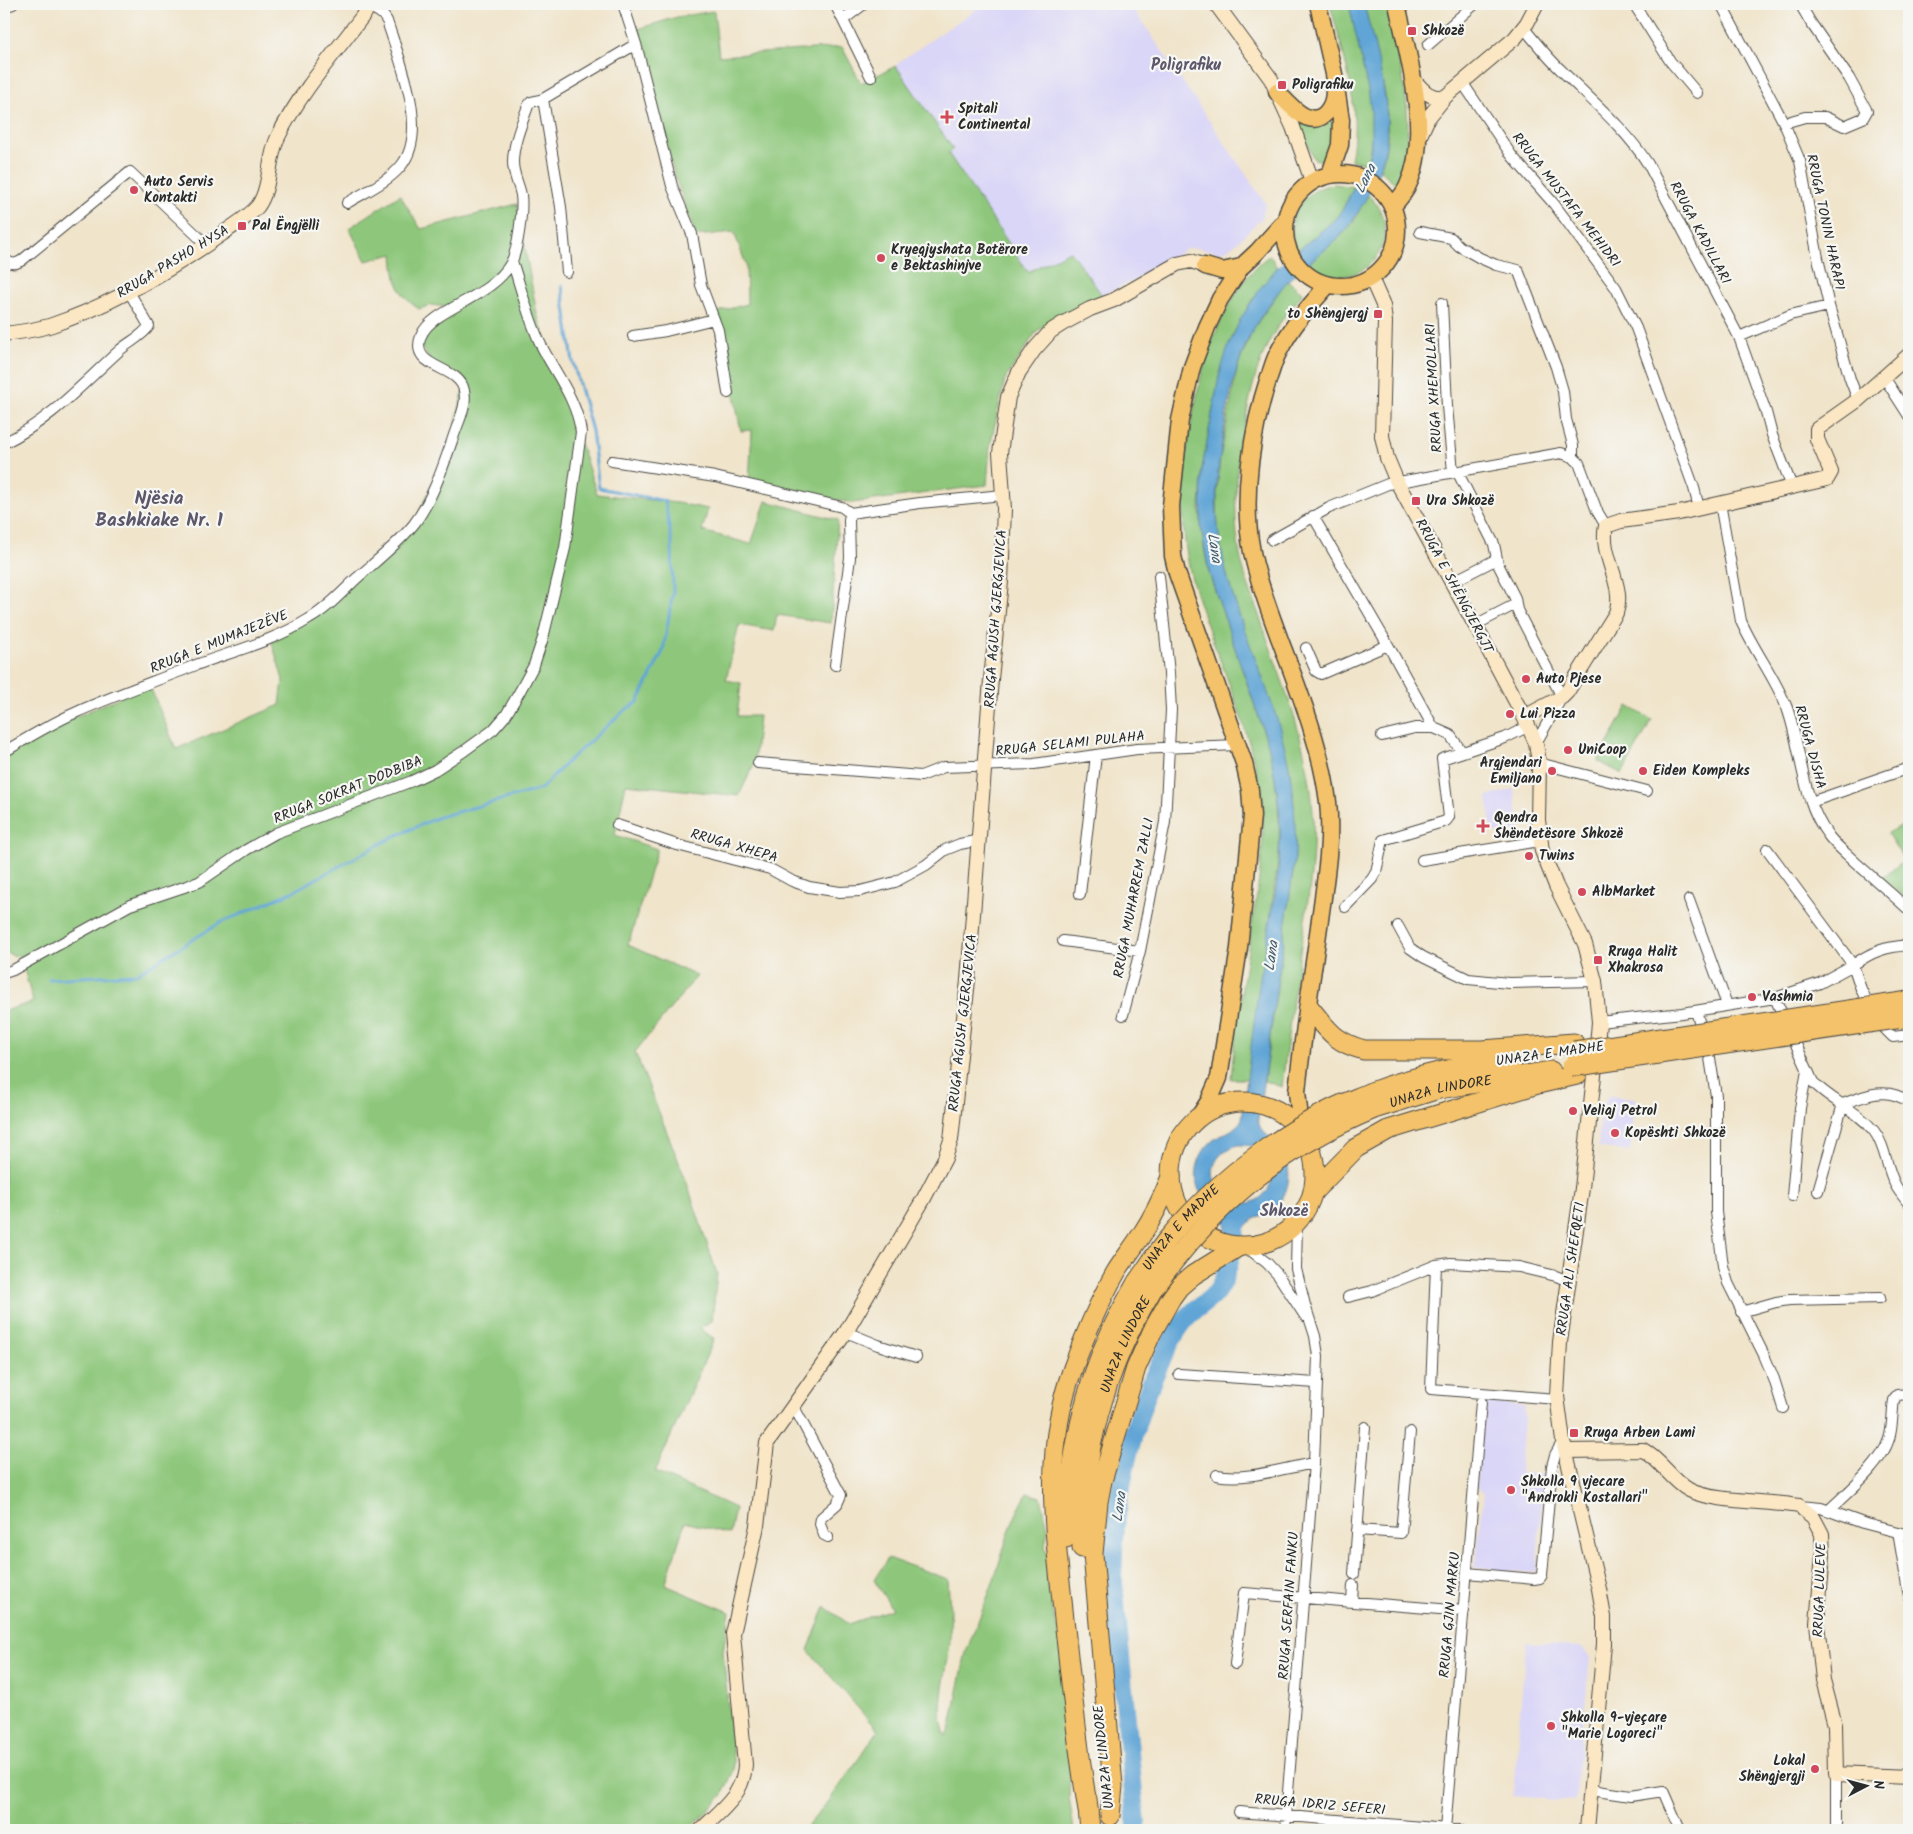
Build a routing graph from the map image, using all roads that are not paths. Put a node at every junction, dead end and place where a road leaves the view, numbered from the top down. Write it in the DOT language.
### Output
graph roads {
  1 [pos="13,4"];
  2 [pos="623,4"];
  3 [pos="834,4"];
  4 [pos="864,4"];
  5 [pos="1216,4"];
  6 [pos="1318,4"];
  7 [pos="1397,4"];
  8 [pos="1475,4"];
  9 [pos="1537,4"];
  10 [pos="1634,4"];
  11 [pos="1721,4"];
  12 [pos="1800,4"];
  13 [pos="367,5"];
  14 [pos="4,7"];
  15 [pos="843,20"];
  16 [pos="1524,28"];
  17 [pos="636,44"];
  18 [pos="1428,44"];
  19 [pos="1334,74"];
  20 [pos="871,77"];
  21 [pos="1412,78"];
  22 [pos="1462,82"];
  23 [pos="1277,92"];
  24 [pos="1697,93"];
  25 [pos="1445,97"];
  26 [pos="543,99"];
  27 [pos="1784,122"];
  28 [pos="1418,138"];
  29 [pos="1338,174"];
  30 [pos="1312,180"];
  31 [pos="347,204"];
  32 [pos="1392,207"];
  33 [pos="1285,221"];
  34 [pos="1420,232"];
  35 [pos="207,244"];
  36 [pos="4,258"];
  37 [pos="512,260"];
  38 [pos="1205,266"];
  39 [pos="1241,267"];
  40 [pos="567,272"];
  41 [pos="1371,278"];
  42 [pos="1328,285"];
  43 [pos="128,290"];
  44 [pos="1220,299"];
  45 [pos="1442,303"];
  46 [pos="1829,306"];
  47 [pos="714,319"];
  48 [pos="4,334"];
  49 [pos="634,336"];
  50 [pos="1739,337"];
  51 [pos="1909,356"];
  52 [pos="1884,377"];
  53 [pos="728,393"];
  54 [pos="1858,400"];
  55 [pos="1909,416"];
  56 [pos="4,443"];
  57 [pos="1573,457"];
  58 [pos="612,460"];
  59 [pos="1455,471"];
  60 [pos="1397,482"];
  61 [pos="1792,487"];
  62 [pos="1003,495"];
  63 [pos="1720,503"];
  64 [pos="1699,508"];
  65 [pos="850,513"];
  66 [pos="1313,516"];
  67 [pos="1606,526"];
  68 [pos="1272,540"];
  69 [pos="1497,559"];
  70 [pos="1159,576"];
  71 [pos="1452,582"];
  72 [pos="1516,604"];
  73 [pos="1475,625"];
  74 [pos="1388,645"];
  75 [pos="1306,648"];
  76 [pos="835,665"];
  77 [pos="1562,697"];
  78 [pos="1526,722"];
  79 [pos="1434,728"];
  80 [pos="1382,736"];
  81 [pos="1536,743"];
  82 [pos="1238,745"];
  83 [pos="1169,748"];
  84 [pos="4,752"];
  85 [pos="1462,752"];
  86 [pos="1096,755"];
  87 [pos="758,763"];
  88 [pos="1539,763"];
  89 [pos="985,766"];
  90 [pos="1909,768"];
  91 [pos="1647,791"];
  92 [pos="1811,802"];
  93 [pos="617,825"];
  94 [pos="980,840"];
  95 [pos="1540,841"];
  96 [pos="1767,849"];
  97 [pos="1422,860"];
  98 [pos="1080,894"];
  99 [pos="1689,900"];
  100 [pos="1345,907"];
  101 [pos="1909,910"];
  102 [pos="1398,926"];
  103 [pos="1063,941"];
  104 [pos="1909,945"];
  105 [pos="1140,951"];
  106 [pos="1853,965"];
  107 [pos="4,972"];
  108 [pos="1595,981"];
  109 [pos="1775,998"];
  110 [pos="1909,1001"];
  111 [pos="1727,1005"];
  112 [pos="1309,1007"];
  113 [pos="1696,1011"];
  114 [pos="1123,1016"];
  115 [pos="1909,1016"];
  116 [pos="1599,1022"];
  117 [pos="1909,1035"];
  118 [pos="1574,1059"];
  119 [pos="1807,1071"];
  120 [pos="1909,1102"];
  121 [pos="1843,1104"];
  122 [pos="1200,1116"];
  123 [pos="1305,1138"];
  124 [pos="1170,1177"];
  125 [pos="1818,1191"];
  126 [pos="1313,1192"];
  127 [pos="1792,1196"];
  128 [pos="1909,1204"];
  129 [pos="1297,1222"];
  130 [pos="1230,1249"];
  131 [pos="1436,1265"];
  132 [pos="1568,1281"];
  133 [pos="1145,1286"];
  134 [pos="1348,1297"];
  135 [pos="1880,1298"];
  136 [pos="1742,1312"];
  137 [pos="1310,1323"];
  138 [pos="1112,1329"];
  139 [pos="846,1332"];
  140 [pos="916,1357"];
  141 [pos="1180,1374"];
  142 [pos="1316,1383"];
  143 [pos="1909,1394"];
  144 [pos="1557,1399"];
  145 [pos="1481,1402"];
  146 [pos="793,1405"];
  147 [pos="1783,1408"];
  148 [pos="1365,1427"];
  149 [pos="1410,1432"];
  150 [pos="1565,1446"];
  151 [pos="1314,1463"];
  152 [pos="1217,1474"];
  153 [pos="1795,1505"];
  154 [pos="1829,1510"];
  155 [pos="1357,1530"];
  156 [pos="1898,1532"];
  157 [pos="1909,1535"];
  158 [pos="828,1537"];
  159 [pos="1354,1574"];
  160 [pos="1467,1574"];
  161 [pos="1353,1585"];
  162 [pos="1304,1597"];
  163 [pos="1909,1597"];
  164 [pos="1352,1601"];
  165 [pos="1464,1611"];
  166 [pos="1235,1664"];
  167 [pos="1836,1774"];
  168 [pos="1909,1777"];
  169 [pos="1591,1790"];
  170 [pos="1088,1810"];
  171 [pos="1239,1812"];
  172 [pos="1286,1817"];
  173 [pos="1111,1823"];
  174 [pos="701,1830"];
  175 [pos="1090,1830"];
  176 [pos="1285,1830"];
  177 [pos="1445,1830"];
  178 [pos="1460,1830"];
  179 [pos="1587,1830"];
  180 [pos="1680,1830"];
  181 [pos="1836,1830"];
  1 -- 14 [label="street"];
  2 -- 17 [label="street"];
  3 -- 15 [label="street"];
  4 -- 15 [label="street"];
  5 -- 23 [label="main road"];
  6 -- 19 [label="main road"];
  7 -- 21 [label="main road"];
  8 -- 18 [label="street"];
  9 -- 16 [label="main road"];
  10 -- 24 [label="street"];
  11 -- 27 [label="street, RRUGA TONIN HARAPI"];
  12 -- 27 [label="street"];
  13 -- 31 [label="street"];
  13 -- 35 [label="main road, RRUGA PASHO HYSA"];
  15 -- 20 [label="street"];
  16 -- 22 [label="main road"];
  16 -- 50 [label="street, RRUGA KADILLARI"];
  17 -- 26 [label="street, RRUGA E MUMAJEZËVE"];
  17 -- 47 [label="street"];
  19 -- 23 [label="main road"];
  19 -- 29 [label="main road"];
  21 -- 25 [label="main road"];
  21 -- 28 [label="main road"];
  22 -- 25 [label="main road"];
  22 -- 64 [label="street, RRUGA MUSTAFA MEHIDRI"];
  23 -- 30 [label="main road"];
  25 -- 28 [label="main road"];
  26 -- 37 [label="street, RRUGA E MUMAJEZËVE"];
  26 -- 40 [label="street"];
  27 -- 46 [label="street, RRUGA TONIN HARAPI"];
  28 -- 32 [label="main road"];
  29 -- 30 [label="main road"];
  29 -- 32 [label="main road"];
  30 -- 33 [label="main road"];
  32 -- 41 [label="main road"];
  33 -- 39 [label="main road"];
  33 -- 42 [label="main road"];
  34 -- 57 [label="street"];
  35 -- 36 [label="street"];
  35 -- 43 [label="main road, RRUGA PASHO HYSA"];
  37 -- 84 [label="street, RRUGA E MUMAJEZËVE"];
  37 -- 107 [label="street, RRUGA SOKRAT DODBIBA"];
  38 -- 39 [label="main road"];
  38 -- 44 [label="main road"];
  38 -- 62 [label="main road, RRUGA AGUSH GJERGJEVICA"];
  39 -- 44 [label="main road"];
  41 -- 42 [label="main road"];
  41 -- 60 [label="main road, RRUGA E SHËNGJERGJT"];
  42 -- 112 [label="main road"];
  43 -- 48 [label="main road, RRUGA PASHO HYSA"];
  43 -- 56 [label="street"];
  44 -- 82 [label="main road"];
  45 -- 59 [label="street, RRUGA XHEMOLLARI"];
  46 -- 50 [label="street"];
  46 -- 54 [label="street, RRUGA TONIN HARAPI"];
  47 -- 49 [label="street"];
  47 -- 53 [label="street"];
  50 -- 61 [label="street, RRUGA KADILLARI"];
  51 -- 52 [label="main road"];
  52 -- 54 [label="main road"];
  52 -- 55 [label="street"];
  54 -- 61 [label="main road"];
  57 -- 59 [label="street, RRUGA XHEMOLLARI"];
  57 -- 67 [label="street"];
  58 -- 65 [label="street"];
  59 -- 60 [label="street, RRUGA XHEMOLLARI"];
  59 -- 69 [label="street"];
  60 -- 66 [label="street, RRUGA XHEMOLLARI"];
  60 -- 71 [label="main road, RRUGA E SHËNGJERGJT"];
  61 -- 63 [label="main road"];
  62 -- 65 [label="street"];
  62 -- 89 [label="main road, RRUGA AGUSH GJERGJEVICA"];
  63 -- 64 [label="main road"];
  63 -- 92 [label="street, RRUGA DISHA"];
  64 -- 67 [label="main road"];
  65 -- 76 [label="street"];
  66 -- 68 [label="street, RRUGA XHEMOLLARI"];
  66 -- 74 [label="street"];
  67 -- 77 [label="main road"];
  69 -- 71 [label="street"];
  69 -- 72 [label="street"];
  70 -- 83 [label="street, RRUGA MUHARREM ZALLI"];
  71 -- 73 [label="main road, RRUGA E SHËNGJERGJT"];
  72 -- 73 [label="street"];
  72 -- 77 [label="street"];
  73 -- 78 [label="main road, RRUGA E SHËNGJERGJT"];
  74 -- 75 [label="street"];
  74 -- 79 [label="street"];
  77 -- 78 [label="main road"];
  77 -- 81 [label="street"];
  78 -- 81 [label="main road, RRUGA ALI SHEFQETI"];
  78 -- 85 [label="street"];
  79 -- 80 [label="street"];
  79 -- 85 [label="street"];
  81 -- 88 [label="main road, RRUGA ALI SHEFQETI"];
  82 -- 83 [label="street, RRUGA SELAMI PULAHA"];
  82 -- 122 [label="main road"];
  83 -- 86 [label="street, RRUGA SELAMI PULAHA"];
  83 -- 105 [label="street, RRUGA MUHARREM ZALLI"];
  85 -- 100 [label="street"];
  86 -- 89 [label="street, RRUGA SELAMI PULAHA"];
  86 -- 98 [label="street"];
  87 -- 89 [label="street, RRUGA SELAMI PULAHA"];
  88 -- 91 [label="street"];
  88 -- 95 [label="main road, RRUGA ALI SHEFQETI"];
  89 -- 94 [label="main road, RRUGA AGUSH GJERGJEVICA"];
  90 -- 92 [label="street"];
  92 -- 101 [label="street, RRUGA DISHA"];
  93 -- 94 [label="street, RRUGA XHEPA"];
  94 -- 139 [label="main road, RRUGA AGUSH GJERGJEVICA"];
  95 -- 97 [label="street"];
  95 -- 108 [label="main road, RRUGA ALI SHEFQETI"];
  96 -- 106 [label="street"];
  99 -- 111 [label="street"];
  102 -- 108 [label="street"];
  103 -- 105 [label="street"];
  104 -- 106 [label="street"];
  105 -- 114 [label="street, RRUGA MUHARREM ZALLI"];
  106 -- 109 [label="street"];
  106 -- 117 [label="street"];
  108 -- 116 [label="main road, RRUGA ALI SHEFQETI"];
  109 -- 111 [label="street"];
  109 -- 119 [label="street"];
  110 -- 118 [label="highway, UNAZA E MADHE, bridge"];
  111 -- 113 [label="street"];
  112 -- 118 [label="highway"];
  112 -- 123 [label="main road"];
  113 -- 116 [label="street"];
  113 -- 136 [label="street"];
  115 -- 118 [label="highway, UNAZA E MADHE, bridge"];
  116 -- 132 [label="main road, RRUGA ALI SHEFQETI"];
  118 -- 126 [label="highway"];
  118 -- 133 [label="highway, UNAZA E MADHE, bridge"];
  119 -- 121 [label="street"];
  119 -- 127 [label="street"];
  120 -- 121 [label="street"];
  121 -- 125 [label="street"];
  121 -- 128 [label="street"];
  122 -- 123 [label="highway"];
  122 -- 124 [label="highway"];
  123 -- 126 [label="highway"];
  124 -- 130 [label="highway"];
  124 -- 170 [label="highway"];
  126 -- 129 [label="highway"];
  129 -- 130 [label="highway"];
  129 -- 137 [label="street, RRUGA SERFAIN FANKU"];
  130 -- 137 [label="street, RRUGA SERFAIN FANKU"];
  130 -- 173 [label="highway"];
  131 -- 132 [label="street"];
  131 -- 134 [label="street"];
  131 -- 144 [label="street"];
  132 -- 144 [label="main road, RRUGA ALI SHEFQETI"];
  133 -- 138 [label="highway, UNAZA E MADHE"];
  133 -- 173 [label="highway, UNAZA LINDORE"];
  135 -- 136 [label="street"];
  136 -- 147 [label="street"];
  137 -- 142 [label="street, RRUGA SERFAIN FANKU"];
  138 -- 170 [label="highway, UNAZA LINDORE"];
  139 -- 140 [label="street"];
  139 -- 146 [label="main road, RRUGA AGUSH GJERGJEVICA"];
  141 -- 142 [label="street"];
  142 -- 151 [label="street, RRUGA SERFAIN FANKU"];
  143 -- 154 [label="street"];
  144 -- 150 [label="main road, RRUGA ALI SHEFQETI"];
  145 -- 160 [label="street, RRUGA GJIN MARKU"];
  146 -- 158 [label="street"];
  146 -- 174 [label="main road, RRUGA AGUSH GJERGJEVICA"];
  148 -- 155 [label="street"];
  149 -- 155 [label="street"];
  150 -- 153 [label="main road"];
  150 -- 160 [label="street"];
  150 -- 169 [label="main road, RRUGA ALI SHEFQETI"];
  151 -- 152 [label="street"];
  151 -- 162 [label="street, RRUGA SERFAIN FANKU"];
  153 -- 154 [label="street"];
  153 -- 167 [label="main road, RRUGA LULEVE"];
  154 -- 156 [label="street"];
  155 -- 159 [label="street"];
  156 -- 157 [label="street"];
  156 -- 163 [label="street"];
  160 -- 165 [label="street, RRUGA GJIN MARKU"];
  161 -- 164 [label="street"];
  162 -- 164 [label="street"];
  162 -- 166 [label="street"];
  162 -- 172 [label="street, RRUGA SERFAIN FANKU"];
  164 -- 165 [label="street"];
  165 -- 177 [label="street, RRUGA GJIN MARKU"];
  167 -- 168 [label="main road"];
  167 -- 181 [label="street, RRUGA LULEVE"];
  169 -- 179 [label="main road, RRUGA ALI SHEFQETI"];
  169 -- 180 [label="street"];
  170 -- 175 [label="highway, UNAZA LINDORE"];
  171 -- 172 [label="street, RRUGA IDRIZ SEFERI"];
  172 -- 176 [label="street, RRUGA SERFAIN FANKU"];
  172 -- 177 [label="street, RRUGA IDRIZ SEFERI"];
  177 -- 178 [label="street, RRUGA IDRIZ SEFERI"];
}
